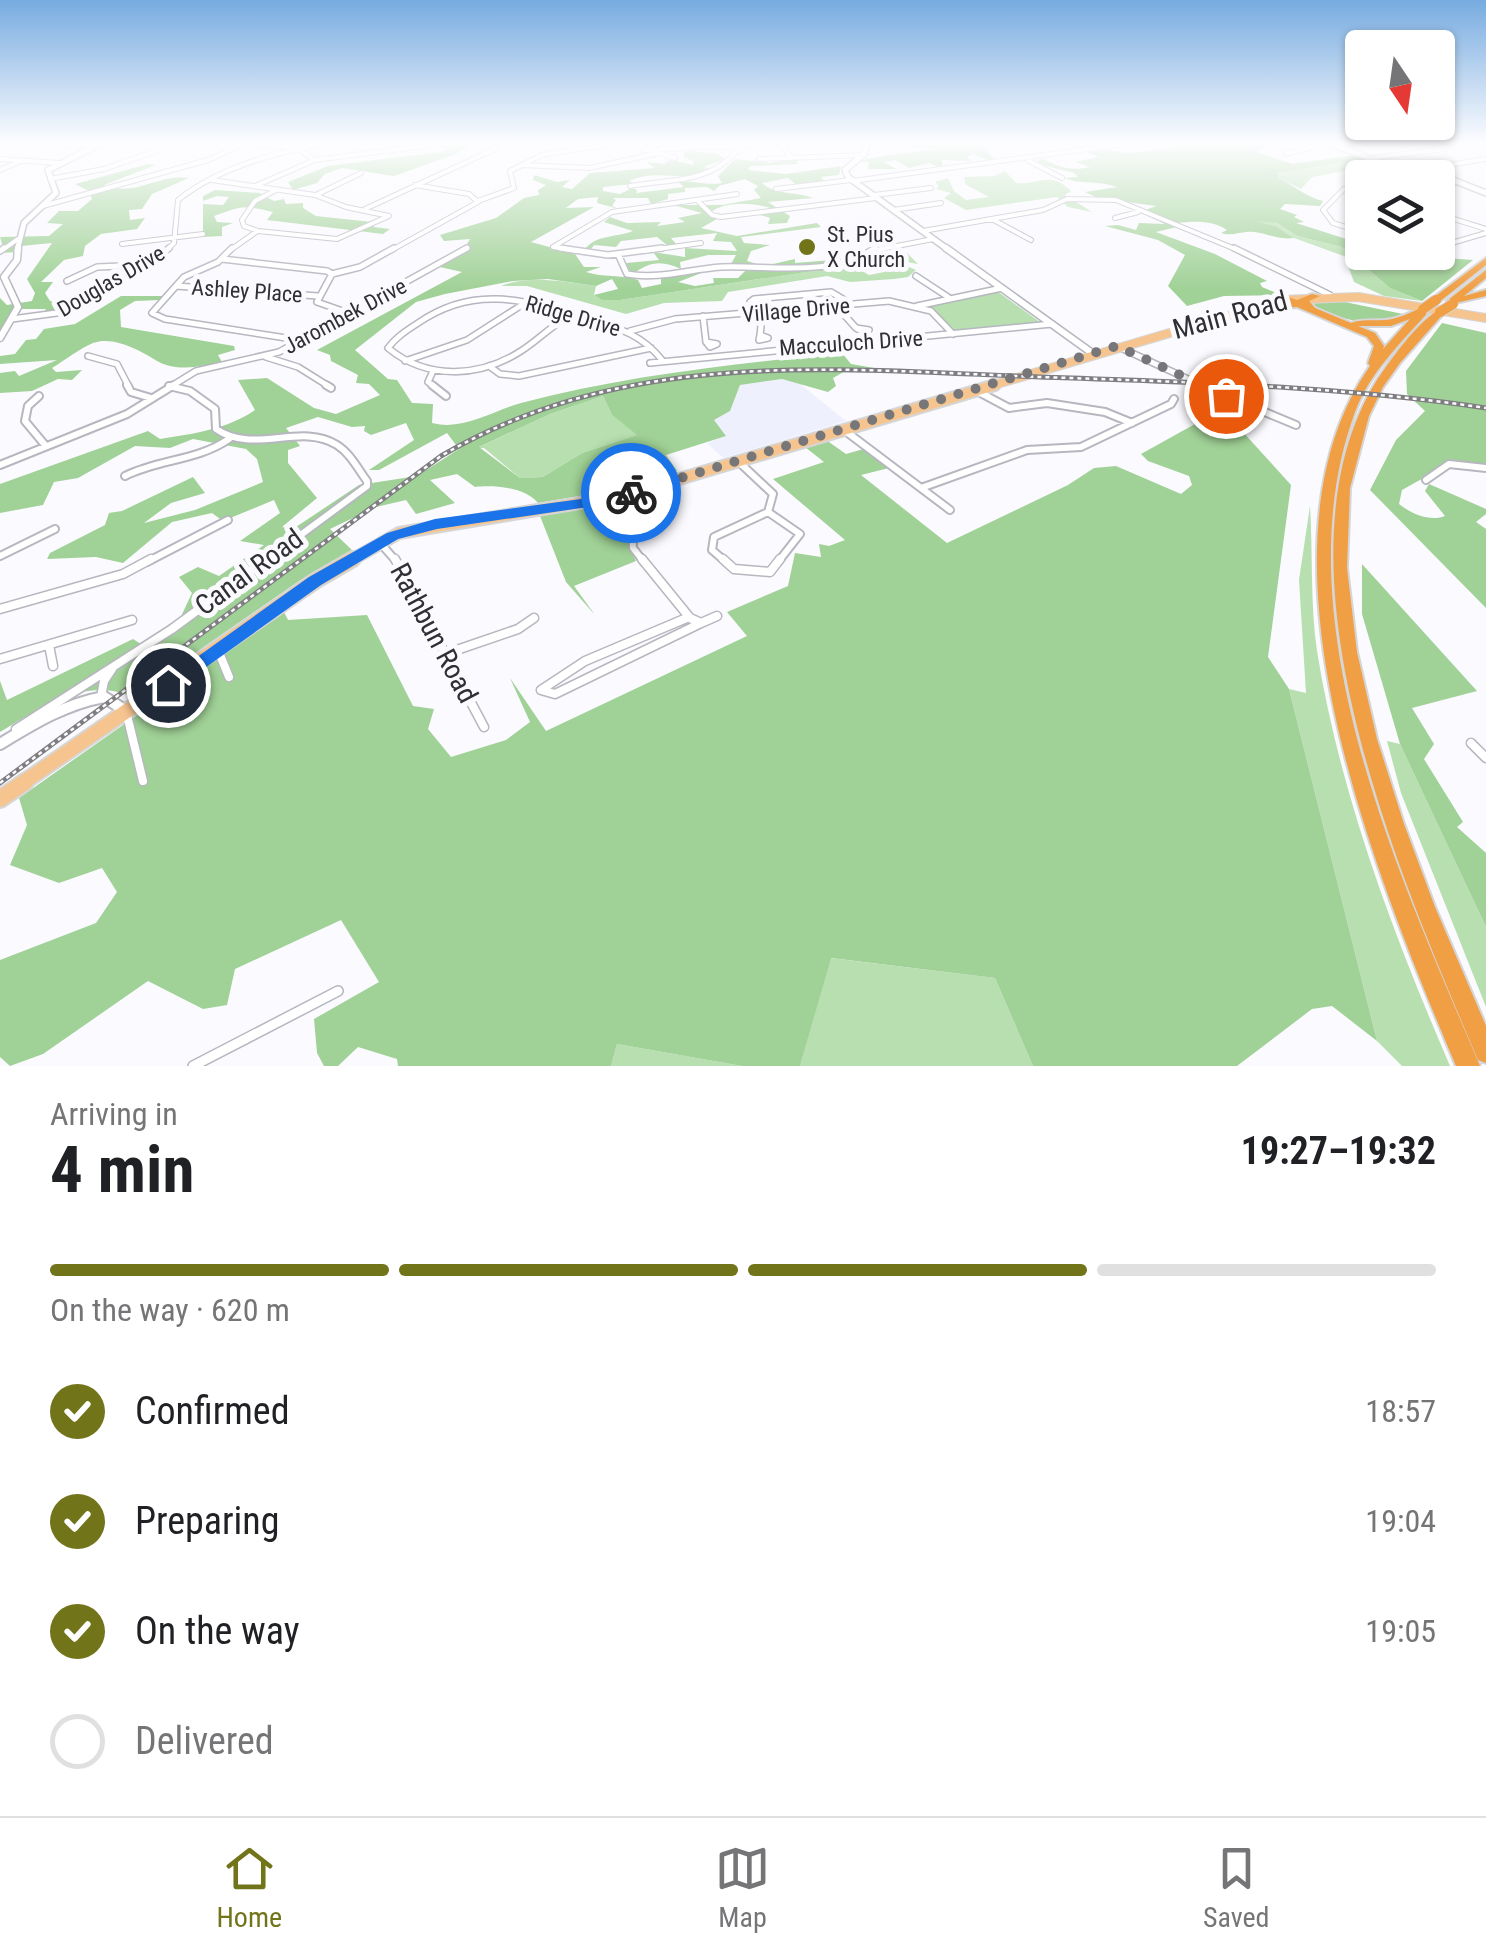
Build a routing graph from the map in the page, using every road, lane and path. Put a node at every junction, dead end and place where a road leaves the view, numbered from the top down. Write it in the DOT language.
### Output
graph roads {
  1 [pos="55,192"];
  2 [pos="95,192"];
  3 [pos="192,192"];
  4 [pos="272,192"];
  5 [pos="287,192"];
  6 [pos="324,192"];
  7 [pos="401,192"];
  8 [pos="455,192"];
  9 [pos="504,192"];
  10 [pos="868,192"];
  11 [pos="904,192"];
  12 [pos="1341,192"];
  13 [pos="737,194"];
  14 [pos="315,196"];
  15 [pos="874,196"];
  16 [pos="478,201"];
  17 [pos="698,201"];
  18 [pos="942,203"];
  19 [pos="44,206"];
  20 [pos="364,210"];
  21 [pos="893,210"];
  22 [pos="1140,212"];
  23 [pos="991,218"];
  24 [pos="1115,218"];
  25 [pos="1455,220"];
  26 [pos="1345,227"];
  27 [pos="258,231"];
  28 [pos="1486,231"];
  29 [pos="922,232"];
  30 [pos="202,234"];
  31 [pos="174,237"];
  32 [pos="18,239"];
  33 [pos="933,239"];
  34 [pos="1030,240"];
  35 [pos="1455,241"];
  36 [pos="701,242"];
  37 [pos="122,244"];
  38 [pos="467,248"];
  39 [pos="0,252"];
  40 [pos="618,254"];
  41 [pos="221,260"];
  42 [pos="1486,261"];
  43 [pos="146,265"];
  44 [pos="1486,272"];
  45 [pos="332,274"];
  46 [pos="916,276"];
  47 [pos="67,281"];
  48 [pos="174,286"];
  49 [pos="1002,288"];
  50 [pos="1486,292"];
  51 [pos="319,296"];
  52 [pos="1315,296"];
  53 [pos="1330,296"];
  54 [pos="949,297"];
  55 [pos="1288,299"];
  56 [pos="526,302"];
  57 [pos="1451,303"];
  58 [pos="852,305"];
  59 [pos="918,306"];
  60 [pos="1256,306"];
  61 [pos="838,307"];
  62 [pos="1306,308"];
  63 [pos="1431,308"];
  64 [pos="351,314"];
  65 [pos="756,314"];
  66 [pos="703,316"];
  67 [pos="566,318"];
  68 [pos="1486,318"];
  69 [pos="12,319"];
  70 [pos="1052,324"];
  71 [pos="856,328"];
  72 [pos="628,332"];
  73 [pos="760,335"];
  74 [pos="954,335"];
  75 [pos="0,338"];
  76 [pos="301,340"];
  77 [pos="706,342"];
  78 [pos="1117,346"];
  79 [pos="651,348"];
  80 [pos="1092,353"];
  81 [pos="88,356"];
  82 [pos="266,357"];
  83 [pos="662,360"];
  84 [pos="404,361"];
  85 [pos="650,363"];
  86 [pos="489,366"];
  87 [pos="434,371"];
  88 [pos="1365,382"];
  89 [pos="169,386"];
  90 [pos="331,388"];
  91 [pos="974,389"];
  92 [pos="39,396"];
  93 [pos="446,396"];
  94 [pos="152,398"];
  95 [pos="1174,399"];
  96 [pos="1133,424"];
  97 [pos="1296,425"];
  98 [pos="843,429"];
  99 [pos="230,438"];
  100 [pos="45,445"];
  101 [pos="738,460"];
  102 [pos="0,465"];
  103 [pos="1486,468"];
  104 [pos="126,476"];
  105 [pos="1426,480"];
  106 [pos="921,488"];
  107 [pos="610,498"];
  108 [pos="950,510"];
  109 [pos="768,512"];
  110 [pos="228,520"];
  111 [pos="54,529"];
  112 [pos="380,543"];
  113 [pos="0,556"];
  114 [pos="0,609"];
  115 [pos="717,616"];
  116 [pos="689,617"];
  117 [pos="534,618"];
  118 [pos="132,620"];
  119 [pos="701,623"];
  120 [pos="49,645"];
  121 [pos="218,649"];
  122 [pos="445,654"];
  123 [pos="0,659"];
  124 [pos="116,664"];
  125 [pos="53,666"];
  126 [pos="229,677"];
  127 [pos="101,697"];
  128 [pos="126,711"];
  129 [pos="484,727"];
  130 [pos="3,742"];
  131 [pos="1471,743"];
  132 [pos="1486,758"];
  133 [pos="143,781"];
  134 [pos="0,799"];
  135 [pos="338,991"];
  136 [pos="1486,1052"];
  137 [pos="193,1066"];
  138 [pos="1468,1066"];
  1 -- 19 [label="street"];
  2 -- 19 [label="street"];
  3 -- 31 [label="street, Douglas Drive"];
  4 -- 27 [label="street"];
  5 -- 14 [label="street"];
  6 -- 14 [label="street"];
  7 -- 20 [label="street"];
  8 -- 16 [label="street"];
  9 -- 16 [label="street"];
  10 -- 15 [label="street"];
  11 -- 15 [label="street"];
  12 -- 26 [label="street"];
  13 -- 17 [label="street"];
  14 -- 20 [label="street"];
  15 -- 17 [label="street"];
  15 -- 21 [label="street"];
  16 -- 45 [label="street"];
  17 -- 40 [label="street"];
  18 -- 21 [label="street"];
  19 -- 32 [label="street"];
  20 -- 27 [label="street"];
  21 -- 29 [label="street"];
  22 -- 23 [label="street"];
  22 -- 24 [label="street"];
  22 -- 53 [label="street"];
  23 -- 29 [label="street"];
  23 -- 34 [label="street"];
  25 -- 28 [label="street"];
  27 -- 41 [label="street"];
  28 -- 35 [label="street"];
  29 -- 33 [label="street"];
  30 -- 31 [label="street"];
  31 -- 37 [label="street"];
  31 -- 43 [label="street, Douglas Drive"];
  32 -- 39 [label="street"];
  32 -- 69 [label="street"];
  33 -- 40 [label="street"];
  33 -- 49 [label="street"];
  36 -- 40 [label="street"];
  38 -- 64 [label="street, Jarombek Drive"];
  41 -- 45 [label="street"];
  41 -- 48 [label="street"];
  42 -- 63 [label="highway"];
  43 -- 47 [label="street"];
  43 -- 69 [label="street, Douglas Drive"];
  44 -- 57 [label="highway"];
  45 -- 51 [label="street"];
  46 -- 54 [label="street"];
  48 -- 51 [label="street, Ashley Place"];
  48 -- 76 [label="street"];
  49 -- 54 [label="street, Village Drive"];
  49 -- 70 [label="street"];
  50 -- 57 [label="highway"];
  51 -- 64 [label="street"];
  52 -- 53 [label="main road, Main Road"];
  52 -- 55 [label="main road, Main Road"];
  52 -- 62 [label="highway"];
  53 -- 68 [label="main road, Main Road"];
  54 -- 59 [label="street, Village Drive"];
  55 -- 60 [label="main road, Main Road"];
  55 -- 62 [label="highway"];
  56 -- 72 [label="street, Ridge Drive"];
  56 -- 84 [label="street"];
  56 -- 84 [label="street, Ridge Drive"];
  57 -- 63 [label="highway, bridge"];
  58 -- 59 [label="street, Village Drive"];
  58 -- 61 [label="street, Village Drive"];
  58 -- 65 [label="street"];
  59 -- 74 [label="street"];
  60 -- 62 [label="highway"];
  60 -- 78 [label="main road, Main Road"];
  61 -- 65 [label="street, Village Drive"];
  61 -- 71 [label="street"];
  62 -- 63 [label="highway"];
  62 -- 88 [label="highway"];
  63 -- 88 [label="highway"];
  63 -- 136 [label="highway"];
  64 -- 76 [label="street, Jarombek Drive"];
  65 -- 66 [label="street, Village Drive"];
  65 -- 73 [label="street"];
  66 -- 72 [label="street, Village Drive"];
  66 -- 77 [label="street"];
  67 -- 86 [label="street, Ridge Drive"];
  69 -- 75 [label="street"];
  70 -- 74 [label="street, Macculoch Drive"];
  70 -- 80 [label="street"];
  72 -- 79 [label="street, Ridge Drive"];
  74 -- 83 [label="street, Macculoch Drive"];
  76 -- 82 [label="street, Jarombek Drive"];
  78 -- 80 [label="main road, Main Road"];
  78 -- 97 [label="street"];
  79 -- 83 [label="street, Ridge Drive"];
  79 -- 86 [label="street"];
  80 -- 91 [label="main road, Main Road"];
  81 -- 94 [label="street"];
  82 -- 89 [label="street, Jarombek Drive"];
  82 -- 90 [label="street"];
  83 -- 85 [label="street, Macculoch Drive"];
  84 -- 87 [label="street, Ridge Drive"];
  86 -- 87 [label="street, Ridge Drive"];
  87 -- 93 [label="street"];
  88 -- 138 [label="highway"];
  89 -- 94 [label="street, Jarombek Drive"];
  89 -- 99 [label="street"];
  91 -- 96 [label="street"];
  91 -- 98 [label="main road, Main Road"];
  92 -- 100 [label="street"];
  94 -- 100 [label="street, Jarombek Drive"];
  95 -- 96 [label="street"];
  96 -- 106 [label="street"];
  98 -- 101 [label="main road, Main Road"];
  98 -- 106 [label="street"];
  99 -- 104 [label="street"];
  99 -- 124 [label="street, Canal Road"];
  100 -- 102 [label="street, Jarombek Drive"];
  101 -- 107 [label="main road, Main Road"];
  101 -- 109 [label="street"];
  103 -- 105 [label="street"];
  106 -- 108 [label="street"];
  107 -- 112 [label="main road, Main Road"];
  107 -- 116 [label="street"];
  109 -- 109 [label="street"];
  110 -- 114 [label="street"];
  111 -- 113 [label="street"];
  112 -- 121 [label="main road, Main Road"];
  112 -- 122 [label="street, Rathbun Road"];
  115 -- 119 [label="street"];
  116 -- 119 [label="street"];
  116 -- 119 [label="street"];
  117 -- 122 [label="street"];
  118 -- 120 [label="street"];
  120 -- 123 [label="street"];
  120 -- 125 [label="street"];
  121 -- 126 [label="street"];
  121 -- 128 [label="main road, Main Road"];
  122 -- 129 [label="street, Rathbun Road"];
  124 -- 127 [label="street"];
  124 -- 130 [label="street, Canal Road"];
  127 -- 128 [label="street"];
  127 -- 130 [label="street"];
  128 -- 133 [label="street"];
  128 -- 134 [label="main road, Main Road"];
  131 -- 132 [label="street"];
  135 -- 137 [label="street"];
}
